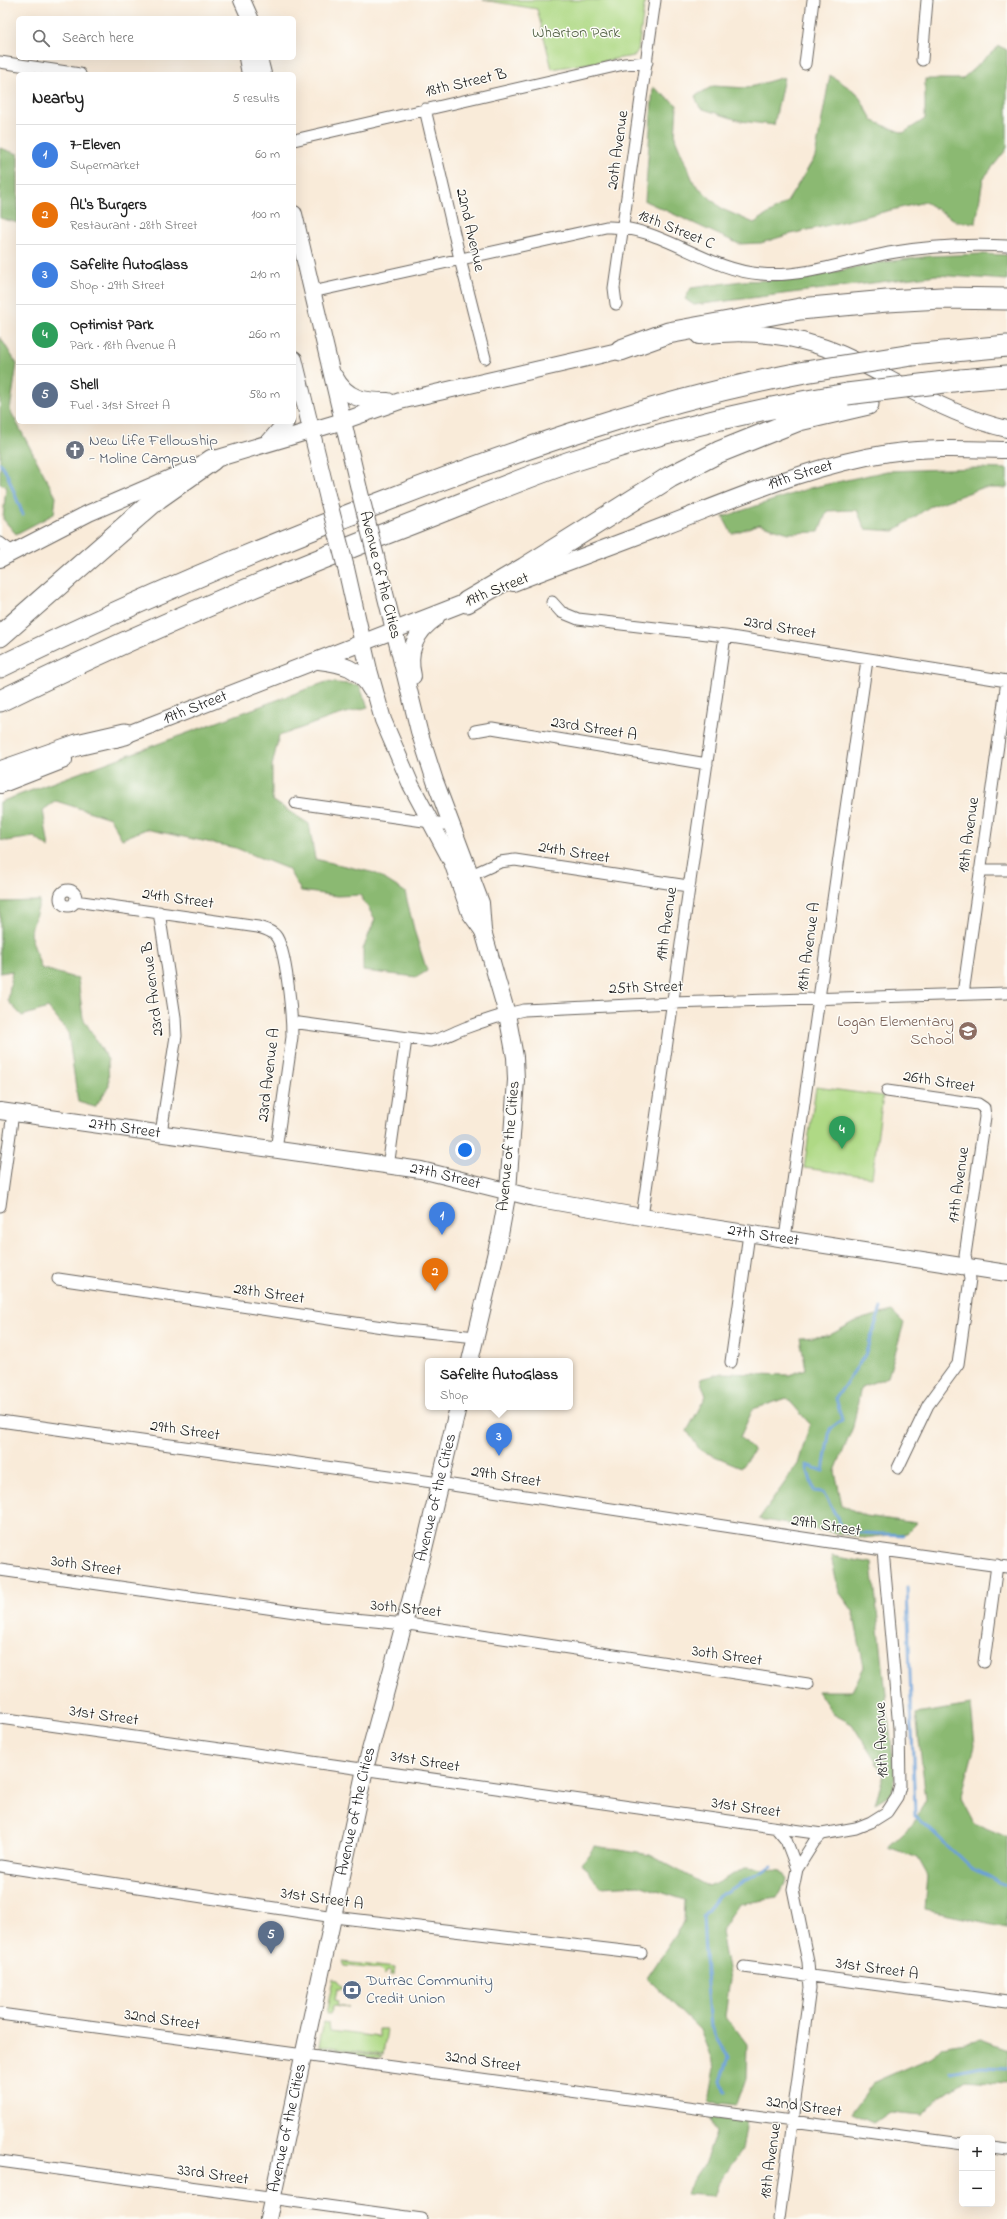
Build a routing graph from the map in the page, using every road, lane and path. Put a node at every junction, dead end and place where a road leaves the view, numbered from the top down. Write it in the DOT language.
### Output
graph roads {
  1 [pos="241,0"];
  2 [pos="655,0"];
  3 [pos="813,0"];
  4 [pos="927,0"];
  5 [pos="239,16"];
  6 [pos="249,16"];
  7 [pos="247,60"];
  8 [pos="260,60"];
  9 [pos="922,60"];
  10 [pos="0,62"];
  11 [pos="647,62"];
  12 [pos="805,64"];
  13 [pos="67,72"];
  14 [pos="250,72"];
  15 [pos="262,72"];
  16 [pos="425,109"];
  17 [pos="296,140"];
  18 [pos="296,223"];
  19 [pos="622,226"];
  20 [pos="1007,246"];
  21 [pos="460,259"];
  22 [pos="312,292"];
  23 [pos="1007,299"];
  24 [pos="616,304"];
  25 [pos="1007,346"];
  26 [pos="621,350"];
  27 [pos="485,358"];
  28 [pos="330,366"];
  29 [pos="296,368"];
  30 [pos="1007,376"];
  31 [pos="298,377"];
  32 [pos="961,380"];
  33 [pos="296,391"];
  34 [pos="400,401"];
  35 [pos="343,422"];
  36 [pos="284,424"];
  37 [pos="1007,429"];
  38 [pos="312,430"];
  39 [pos="268,443"];
  40 [pos="1007,450"];
  41 [pos="212,460"];
  42 [pos="4,551"];
  43 [pos="552,602"];
  44 [pos="459,605"];
  45 [pos="394,630"];
  46 [pos="0,636"];
  47 [pos="725,636"];
  48 [pos="363,642"];
  49 [pos="867,660"];
  50 [pos="317,661"];
  51 [pos="0,667"];
  52 [pos="1007,681"];
  53 [pos="0,701"];
  54 [pos="379,706"];
  55 [pos="475,731"];
  56 [pos="125,734"];
  57 [pos="708,764"];
  58 [pos="0,772"];
  59 [pos="0,785"];
  60 [pos="296,803"];
  61 [pos="432,822"];
  62 [pos="452,825"];
  63 [pos="980,870"];
  64 [pos="1007,870"];
  65 [pos="464,878"];
  66 [pos="688,886"];
  67 [pos="75,901"];
  68 [pos="159,912"];
  69 [pos="274,935"];
  70 [pos="1007,993"];
  71 [pos="963,994"];
  72 [pos="818,1000"];
  73 [pos="672,1003"];
  74 [pos="507,1014"];
  75 [pos="292,1022"];
  76 [pos="406,1039"];
  77 [pos="887,1091"];
  78 [pos="984,1108"];
  79 [pos="6,1112"];
  80 [pos="161,1133"];
  81 [pos="276,1150"];
  82 [pos="388,1167"];
  83 [pos="508,1191"];
  84 [pos="0,1206"];
  85 [pos="642,1217"];
  86 [pos="749,1234"];
  87 [pos="785,1238"];
  88 [pos="968,1266"];
  89 [pos="1007,1273"];
  90 [pos="58,1279"];
  91 [pos="476,1337"];
  92 [pos="471,1358"];
  93 [pos="731,1362"];
  94 [pos="457,1410"];
  95 [pos="0,1421"];
  96 [pos="898,1468"];
  97 [pos="439,1483"];
  98 [pos="883,1550"];
  99 [pos="1002,1566"];
  100 [pos="0,1570"];
  101 [pos="403,1624"];
  102 [pos="984,1662"];
  103 [pos="808,1684"];
  104 [pos="0,1718"];
  105 [pos="365,1769"];
  106 [pos="776,1828"];
  107 [pos="822,1834"];
  108 [pos="0,1866"];
  109 [pos="797,1869"];
  110 [pos="334,1917"];
  111 [pos="641,1953"];
  112 [pos="744,1967"];
  113 [pos="809,1976"];
  114 [pos="1007,2002"];
  115 [pos="0,2014"];
  116 [pos="305,2056"];
  117 [pos="792,2122"];
  118 [pos="959,2144"];
  119 [pos="995,2148"];
  120 [pos="1007,2150"];
  121 [pos="0,2161"];
  122 [pos="273,2199"];
  123 [pos="268,2219"];
  124 [pos="422,2219"];
  125 [pos="779,2219"];
  1 -- 5 [label="main road"];
  1 -- 6 [label="main road"];
  2 -- 11 [label="street, 20th Avenue"];
  3 -- 12 [label="street"];
  4 -- 9 [label="street"];
  7 -- 14 [label="main road"];
  8 -- 15 [label="main road"];
  10 -- 13 [label="street"];
  11 -- 16 [label="street, 18th Street B"];
  11 -- 19 [label="street, 20th Avenue"];
  16 -- 17 [label="street, 18th Street B"];
  16 -- 21 [label="street, 22nd Avenue"];
  18 -- 22 [label="main road, Avenue of the Cities"];
  19 -- 20 [label="street, 18th Street C"];
  19 -- 21 [label="street, 18th Street C"];
  19 -- 24 [label="street, 20th Avenue"];
  21 -- 22 [label="street, 18th Street C"];
  21 -- 27 [label="street, 22nd Avenue"];
  22 -- 28 [label="main road, Avenue of the Cities"];
  23 -- 26 [label="highway"];
  25 -- 51 [label="highway, bridge"];
  26 -- 34 [label="main road"];
  26 -- 37 [label="main road"];
  28 -- 34 [label="main road"];
  28 -- 35 [label="main road, Avenue of the Cities"];
  29 -- 31 [label="main road, Avenue of the Cities"];
  30 -- 32 [label="highway"];
  31 -- 33 [label="main road"];
  31 -- 38 [label="main road, Avenue of the Cities"];
  32 -- 44 [label="highway, bridge"];
  32 -- 53 [label="highway, bridge"];
  34 -- 35 [label="main road"];
  35 -- 38 [label="main road"];
  35 -- 45 [label="main road, Avenue of the Cities, bridge"];
  36 -- 39 [label="main road"];
  38 -- 39 [label="main road"];
  38 -- 48 [label="main road, Avenue of the Cities, bridge"];
  39 -- 41 [label="main road"];
  40 -- 44 [label="main road, 19th Street"];
  41 -- 42 [label="main road"];
  41 -- 46 [label="highway"];
  43 -- 47 [label="street, 23rd Street"];
  44 -- 45 [label="main road, 19th Street"];
  44 -- 62 [label="main road"];
  45 -- 48 [label="main road, 19th Street"];
  45 -- 62 [label="main road, Avenue of the Cities"];
  47 -- 49 [label="street, 23rd Street"];
  47 -- 57 [label="street, 19th Avenue"];
  48 -- 50 [label="main road, 19th Street"];
  48 -- 54 [label="main road, Avenue of the Cities"];
  49 -- 52 [label="street, 23rd Street"];
  49 -- 72 [label="street, 18th Avenue A"];
  50 -- 54 [label="main road"];
  50 -- 56 [label="main road, 19th Street"];
  52 -- 63 [label="street, 18th Avenue"];
  54 -- 61 [label="main road, Avenue of the Cities"];
  55 -- 57 [label="street, 23rd Street A"];
  56 -- 58 [label="highway"];
  56 -- 59 [label="main road, 19th Street"];
  57 -- 66 [label="street, 19th Avenue"];
  60 -- 61 [label="street"];
  61 -- 62 [label="street"];
  61 -- 65 [label="main road, Avenue of the Cities"];
  62 -- 65 [label="main road, Avenue of the Cities"];
  63 -- 64 [label="street"];
  63 -- 71 [label="street, 18th Avenue"];
  65 -- 66 [label="street, 24th Street"];
  65 -- 74 [label="main road, Avenue of the Cities"];
  66 -- 73 [label="street, 19th Avenue"];
  67 -- 68 [label="street, 24th Street"];
  68 -- 69 [label="street, 24th Street"];
  68 -- 80 [label="street, 23rd Avenue B"];
  69 -- 75 [label="street, 23rd Avenue A"];
  70 -- 71 [label="street, 25th Street"];
  71 -- 72 [label="street, 25th Street"];
  72 -- 73 [label="street, 25th Street"];
  72 -- 87 [label="street, 18th Avenue A"];
  73 -- 74 [label="street, 25th Street"];
  73 -- 85 [label="street, 19th Avenue"];
  74 -- 76 [label="street, 25th Street"];
  74 -- 83 [label="main road, Avenue of the Cities"];
  75 -- 76 [label="street, 25th Street"];
  75 -- 81 [label="street, 23rd Avenue A"];
  76 -- 82 [label="street"];
  77 -- 78 [label="street, 26th Street"];
  78 -- 88 [label="street, 17th Avenue"];
  79 -- 80 [label="main road, 27th Street"];
  79 -- 84 [label="street"];
  80 -- 81 [label="main road, 27th Street"];
  81 -- 82 [label="main road, 27th Street"];
  82 -- 83 [label="main road, 27th Street"];
  83 -- 85 [label="main road, 27th Street"];
  83 -- 91 [label="main road, Avenue of the Cities"];
  85 -- 86 [label="main road, 27th Street"];
  86 -- 87 [label="main road, 27th Street"];
  86 -- 93 [label="street"];
  87 -- 88 [label="main road, 27th Street"];
  88 -- 89 [label="main road, 27th Street"];
  88 -- 96 [label="street, 17th Avenue"];
  90 -- 91 [label="street, 28th Street"];
  91 -- 92 [label="main road, Avenue of the Cities"];
  94 -- 97 [label="main road, Avenue of the Cities"];
  95 -- 97 [label="street, 29th Street"];
  97 -- 98 [label="street, 29th Street"];
  97 -- 101 [label="main road, Avenue of the Cities"];
  98 -- 99 [label="street, 29th Street"];
  98 -- 107 [label="street, 18th Avenue"];
  99 -- 102 [label="street"];
  100 -- 101 [label="street, 30th Street"];
  101 -- 103 [label="street, 30th Street"];
  101 -- 105 [label="main road, Avenue of the Cities"];
  104 -- 105 [label="street, 31st Street"];
  105 -- 106 [label="street, 31st Street"];
  105 -- 110 [label="main road, Avenue of the Cities"];
  106 -- 107 [label="street, 31st Street"];
  106 -- 109 [label="street, 18th Avenue"];
  107 -- 109 [label="street, 18th Avenue"];
  108 -- 110 [label="street, 31st Street A"];
  109 -- 113 [label="street, 18th Avenue"];
  110 -- 111 [label="street, 31st Street A"];
  110 -- 116 [label="main road, Avenue of the Cities"];
  112 -- 113 [label="street, 31st Street A"];
  113 -- 114 [label="street, 31st Street A"];
  113 -- 117 [label="street, 18th Avenue"];
  115 -- 116 [label="street, 32nd Street"];
  116 -- 117 [label="street, 32nd Street"];
  116 -- 122 [label="main road, Avenue of the Cities"];
  117 -- 118 [label="street, 32nd Street"];
  117 -- 125 [label="street, 18th Avenue"];
  119 -- 120 [label="street"];
  121 -- 122 [label="street, 33rd Street"];
  122 -- 123 [label="main road, Avenue of the Cities"];
  122 -- 124 [label="street, 33rd Street"];
}
